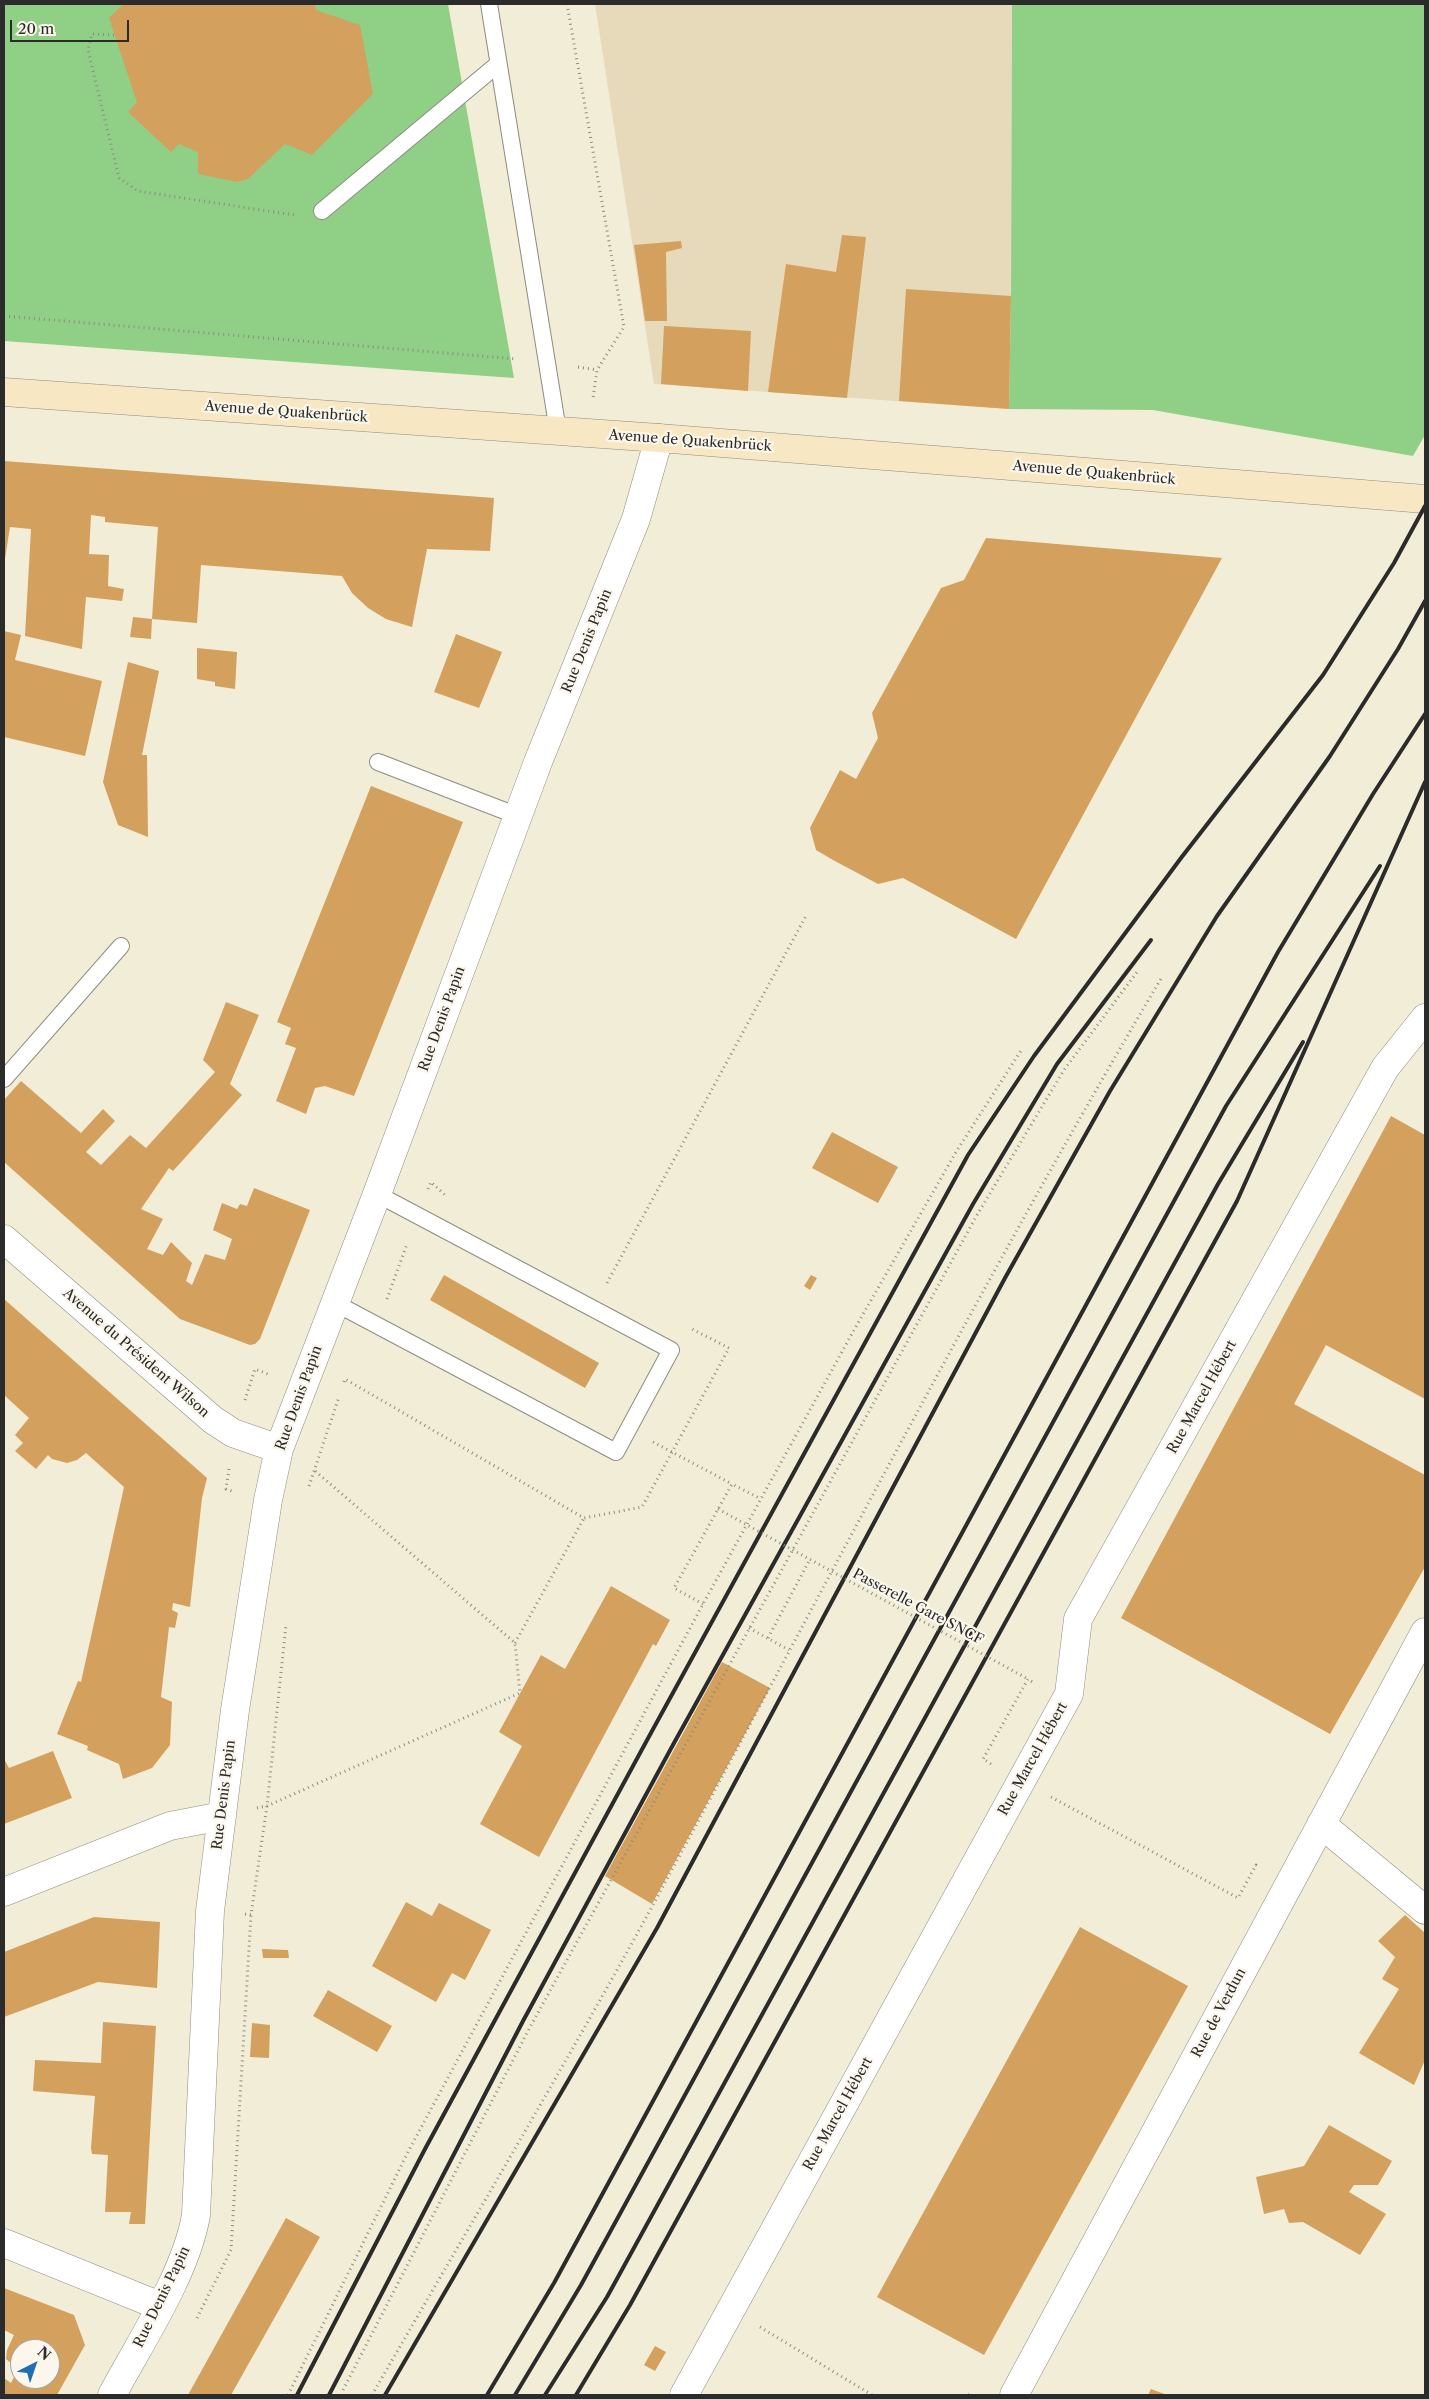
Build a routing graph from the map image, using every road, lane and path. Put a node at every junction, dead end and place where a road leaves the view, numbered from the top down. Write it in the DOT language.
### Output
graph roads {
  1 [pos="489,4"];
  2 [pos="567,4"];
  3 [pos="114,35"];
  4 [pos="498,64"];
  5 [pos="322,211"];
  6 [pos="4,316"];
  7 [pos="546,361"];
  8 [pos="597,370"];
  9 [pos="4,392"];
  10 [pos="558,431"];
  11 [pos="589,433"];
  12 [pos="659,438"];
  13 [pos="1425,499"];
  14 [pos="378,762"];
  15 [pos="518,816"];
  16 [pos="807,914"];
  17 [pos="121,946"];
  18 [pos="1138,972"];
  19 [pos="1162,977"];
  20 [pos="1425,1018"];
  21 [pos="1022,1049"];
  22 [pos="4,1079"];
  23 [pos="431,1182"];
  24 [pos="377,1194"];
  25 [pos="418,1216"];
  26 [pos="4,1239"];
  27 [pos="606,1284"];
  28 [pos="335,1303"];
  29 [pos="372,1322"];
  30 [pos="348,1371"];
  31 [pos="345,1379"];
  32 [pos="342,1387"];
  33 [pos="340,1395"];
  34 [pos="629,1429"];
  35 [pos="279,1449"];
  36 [pos="314,1470"];
  37 [pos="732,1484"];
  38 [pos="308,1489"];
  39 [pos="761,1499"];
  40 [pos="718,1509"];
  41 [pos="809,1561"];
  42 [pos="703,1604"];
  43 [pos="287,1619"];
  44 [pos="749,1628"];
  45 [pos="1425,1632"];
  46 [pos="768,1638"];
  47 [pos="515,1643"];
  48 [pos="789,1650"];
  49 [pos="983,1759"];
  50 [pos="1021,1780"];
  51 [pos="267,1806"];
  52 [pos="222,1816"];
  53 [pos="1321,1824"];
  54 [pos="4,1892"];
  55 [pos="1238,1898"];
  56 [pos="1425,1909"];
  57 [pos="4,2243"];
  58 [pos="160,2306"];
  59 [pos="731,2309"];
  60 [pos="343,2390"];
  61 [pos="112,2395"];
  62 [pos="288,2395"];
  63 [pos="372,2395"];
  64 [pos="684,2395"];
  65 [pos="872,2395"];
  66 [pos="1014,2395"];
  1 -- 4 [label="lane"];
  2 -- 8 [label="path"];
  3 -- 5 [label="path"];
  4 -- 5 [label="lane"];
  4 -- 7 [label="lane"];
  6 -- 7 [label="path"];
  7 -- 8 [label="path"];
  7 -- 10 [label="lane"];
  8 -- 11 [label="path"];
  9 -- 10 [label="main road, Avenue de Quakenbrück"];
  10 -- 11 [label="main road, Avenue de Quakenbrück"];
  11 -- 12 [label="main road, Avenue de Quakenbrück"];
  12 -- 13 [label="main road, Avenue de Quakenbrück"];
  12 -- 15 [label="street, Rue Denis Papin"];
  14 -- 15 [label="lane"];
  15 -- 24 [label="street, Rue Denis Papin"];
  16 -- 27 [label="path"];
  17 -- 22 [label="lane"];
  18 -- 44 [label="path"];
  19 -- 48 [label="path"];
  20 -- 50 [label="street, Rue Marcel Hébert"];
  21 -- 39 [label="path"];
  23 -- 25 [label="path"];
  24 -- 25 [label="lane"];
  24 -- 28 [label="street, Rue Denis Papin"];
  25 -- 29 [label="path"];
  25 -- 34 [label="lane"];
  26 -- 35 [label="street, Avenue du Président Wilson"];
  28 -- 29 [label="lane"];
  28 -- 35 [label="street, Rue Denis Papin"];
  29 -- 34 [label="lane"];
  30 -- 31 [label="path"];
  31 -- 32 [label="path"];
  31 -- 47 [label="path"];
  33 -- 36 [label="path"];
  34 -- 37 [label="path"];
  35 -- 36 [label="path"];
  35 -- 52 [label="street, Rue Denis Papin"];
  36 -- 38 [label="path"];
  36 -- 47 [label="path"];
  37 -- 39 [label="path"];
  37 -- 40 [label="path"];
  39 -- 42 [label="path"];
  40 -- 41 [label="path, Passerelle Gare SNCF, bridge"];
  40 -- 42 [label="path"];
  41 -- 46 [label="path"];
  41 -- 49 [label="path, Passerelle Gare SNCF, bridge"];
  42 -- 62 [label="path"];
  43 -- 51 [label="path"];
  44 -- 46 [label="path"];
  44 -- 60 [label="path"];
  45 -- 53 [label="street, Rue de Verdun"];
  46 -- 48 [label="path"];
  47 -- 51 [label="path"];
  48 -- 63 [label="path"];
  50 -- 55 [label="path"];
  50 -- 59 [label="street, Rue Marcel Hébert"];
  51 -- 52 [label="path"];
  52 -- 54 [label="street"];
  52 -- 58 [label="street, Rue Denis Papin"];
  53 -- 56 [label="street"];
  53 -- 66 [label="street, Rue de Verdun"];
  57 -- 58 [label="street"];
  58 -- 61 [label="street, Rue Denis Papin"];
  59 -- 64 [label="street, Rue Marcel Hébert"];
  59 -- 65 [label="path"];
}
